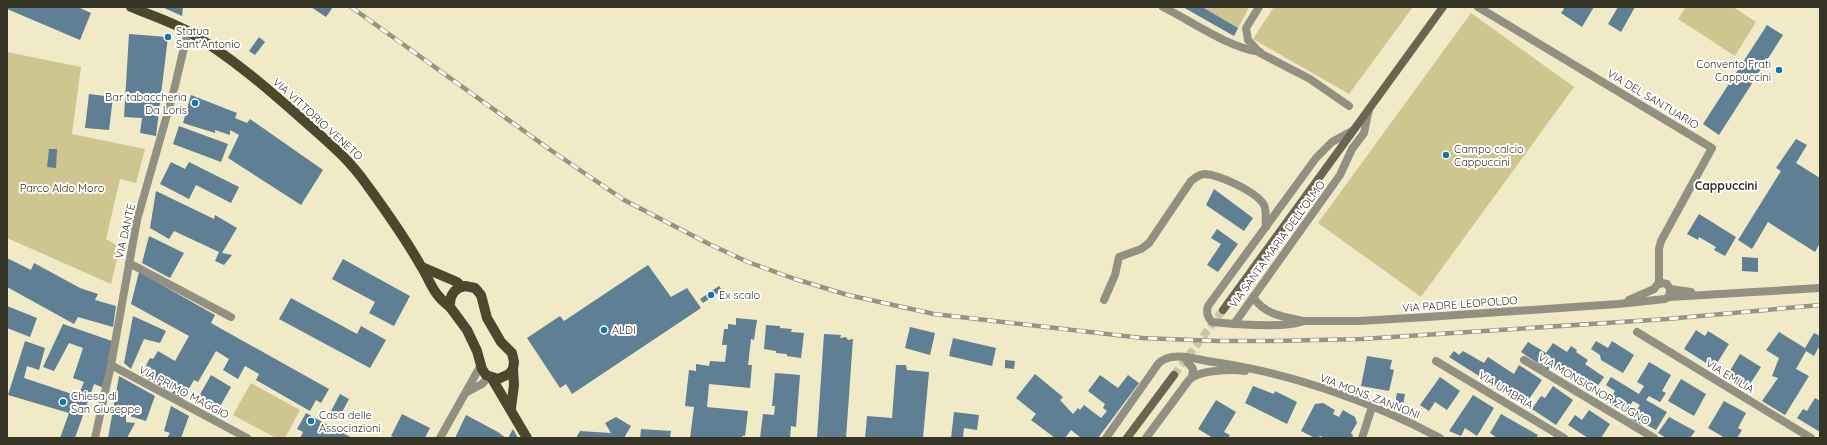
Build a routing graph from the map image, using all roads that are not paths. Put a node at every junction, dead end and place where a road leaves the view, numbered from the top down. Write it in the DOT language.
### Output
graph roads {
  1 [pos="131,7"];
  2 [pos="1163,7"];
  3 [pos="1259,7"];
  4 [pos="1443,7"];
  5 [pos="1478,7"];
  6 [pos="188,32"];
  7 [pos="1260,53"];
  8 [pos="1349,106"];
  9 [pos="1369,109"];
  10 [pos="1352,131"];
  11 [pos="1266,227"];
  12 [pos="129,263"];
  13 [pos="422,267"];
  14 [pos="462,287"];
  15 [pos="1663,288"];
  16 [pos="1820,288"];
  17 [pos="1253,297"];
  18 [pos="1104,300"];
  19 [pos="1618,304"];
  20 [pos="450,307"];
  21 [pos="1223,310"];
  22 [pos="231,317"];
  23 [pos="1304,321"];
  24 [pos="1234,324"];
  25 [pos="1637,332"];
  26 [pos="1184,357"];
  27 [pos="1524,360"];
  28 [pos="1436,361"];
  29 [pos="111,365"];
  30 [pos="481,365"];
  31 [pos="513,369"];
  32 [pos="1174,375"];
  33 [pos="490,377"];
  34 [pos="1192,377"];
  35 [pos="1291,378"];
  36 [pos="467,392"];
  37 [pos="1372,407"];
  38 [pos="511,408"];
  39 [pos="95,438"];
  40 [pos="247,438"];
  41 [pos="440,438"];
  42 [pos="527,438"];
  43 [pos="1106,438"];
  44 [pos="1127,438"];
  45 [pos="1146,438"];
  46 [pos="1362,438"];
  47 [pos="1440,438"];
  48 [pos="1564,438"];
  49 [pos="1654,438"];
  50 [pos="1810,438"];
  1 -- 6 [label="main road, VIA VITTORIO VENETO"];
  2 -- 7 [label="street"];
  3 -- 7 [label="street"];
  4 -- 9 [label="main road, VIA SANTA MARIA DELL'OLMO"];
  5 -- 15 [label="street, VIA DEL SANTUARIO"];
  6 -- 12 [label="street, VIA DANTE"];
  6 -- 13 [label="main road, VIA VITTORIO VENETO"];
  7 -- 8 [label="street"];
  9 -- 10 [label="main road, VIA SANTA MARIA DELL'OLMO"];
  9 -- 17 [label="street, VIA SANTA MARIA DELL'OLMO"];
  10 -- 11 [label="street, VIA SANTA MARIA DELL'OLMO"];
  10 -- 21 [label="main road, VIA SANTA MARIA DELL'OLMO"];
  11 -- 18 [label="street"];
  11 -- 24 [label="street, VIA SANTA MARIA DELL'OLMO"];
  12 -- 22 [label="street"];
  12 -- 29 [label="street, VIA DANTE"];
  13 -- 14 [label="main road"];
  13 -- 20 [label="main road, VIA VITTORIO VENETO"];
  14 -- 20 [label="main road"];
  14 -- 31 [label="main road"];
  15 -- 16 [label="street, VIA PADRE LEOPOLDO"];
  15 -- 19 [label="street, VIA PADRE LEOPOLDO"];
  15 -- 19 [label="street, VIA PADRE LEOPOLDO"];
  17 -- 23 [label="street, VIA PADRE LEOPOLDO"];
  17 -- 24 [label="street, VIA SANTA MARIA DELL'OLMO"];
  19 -- 23 [label="street, VIA PADRE LEOPOLDO"];
  20 -- 30 [label="main road, VIA VITTORIO VENETO"];
  23 -- 24 [label="street, VIA PADRE LEOPOLDO"];
  25 -- 50 [label="street, VIA EMILIA"];
  26 -- 34 [label="street"];
  26 -- 35 [label="street"];
  26 -- 43 [label="street"];
  27 -- 49 [label="street, VIA MONSIGNOR ZUGNO"];
  28 -- 48 [label="street, VIA UMBRIA"];
  29 -- 39 [label="street, VIA DANTE"];
  29 -- 40 [label="street, VIA PRIMO MAGGIO"];
  30 -- 33 [label="main road, VIA VITTORIO VENETO"];
  30 -- 36 [label="street"];
  31 -- 33 [label="main road"];
  31 -- 38 [label="main road"];
  32 -- 44 [label="main road"];
  33 -- 36 [label="street"];
  33 -- 38 [label="main road, VIA VITTORIO VENETO"];
  34 -- 35 [label="street"];
  34 -- 45 [label="street"];
  35 -- 37 [label="street, VIA MONS. ZANNONI"];
  36 -- 41 [label="street"];
  37 -- 46 [label="street"];
  37 -- 47 [label="street, VIA MONS. ZANNONI"];
  38 -- 42 [label="main road, VIA VITTORIO VENETO"];
}
